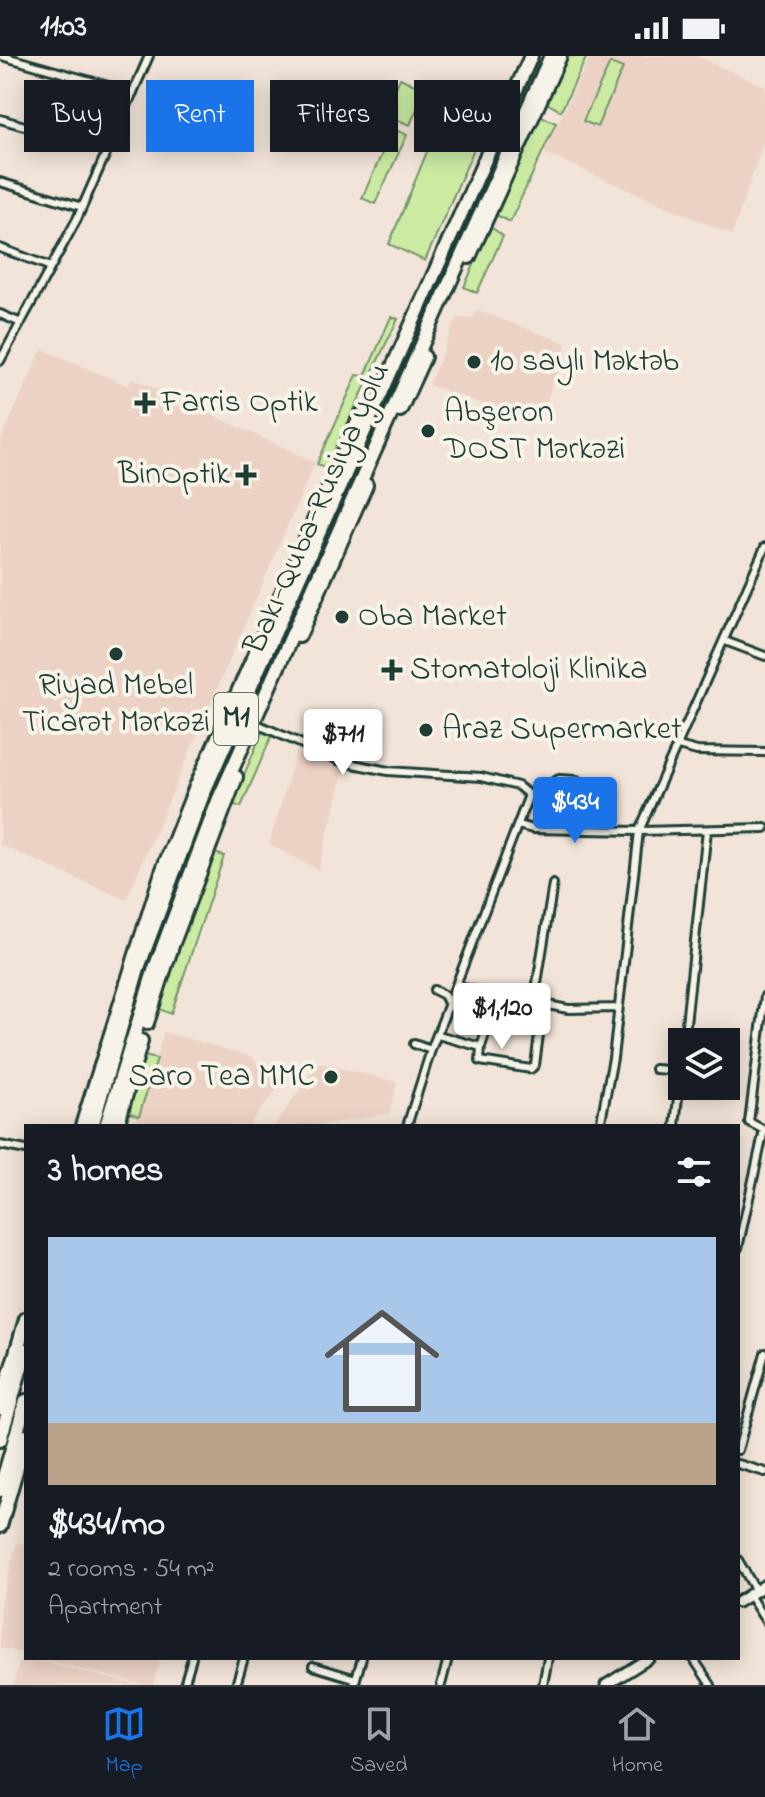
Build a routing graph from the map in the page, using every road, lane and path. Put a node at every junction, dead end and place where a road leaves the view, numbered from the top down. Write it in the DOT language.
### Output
graph roads {
  1 [pos="2,56"];
  2 [pos="149,56"];
  3 [pos="531,56"];
  4 [pos="551,56"];
  5 [pos="560,56"];
  6 [pos="133,93"];
  7 [pos="130,100"];
  8 [pos="0,119"];
  9 [pos="24,126"];
  10 [pos="107,152"];
  11 [pos="0,182"];
  12 [pos="82,207"];
  13 [pos="0,248"];
  14 [pos="51,267"];
  15 [pos="0,314"];
  16 [pos="21,323"];
  17 [pos="409,324"];
  18 [pos="0,361"];
  19 [pos="765,547"];
  20 [pos="757,566"];
  21 [pos="765,570"];
  22 [pos="725,641"];
  23 [pos="765,656"];
  24 [pos="259,725"];
  25 [pos="678,746"];
  26 [pos="765,752"];
  27 [pos="577,780"];
  28 [pos="529,795"];
  29 [pos="518,825"];
  30 [pos="765,828"];
  31 [pos="707,830"];
  32 [pos="639,831"];
  33 [pos="553,884"];
  34 [pos="458,987"];
  35 [pos="434,990"];
  36 [pos="487,993"];
  37 [pos="765,996"];
  38 [pos="534,1002"];
  39 [pos="543,1004"];
  40 [pos="450,1007"];
  41 [pos="618,1008"];
  42 [pos="483,1013"];
  43 [pos="686,1028"];
  44 [pos="486,1031"];
  45 [pos="438,1035"];
  46 [pos="414,1044"];
  47 [pos="481,1047"];
  48 [pos="431,1050"];
  49 [pos="655,1069"];
  50 [pos="668,1070"];
  51 [pos="677,1100"];
  52 [pos="83,1124"];
  53 [pos="93,1124"];
  54 [pos="107,1124"];
  55 [pos="118,1124"];
  56 [pos="408,1124"];
  57 [pos="600,1124"];
  58 [pos="675,1124"];
  59 [pos="764,1130"];
  60 [pos="0,1145"];
  61 [pos="24,1150"];
  62 [pos="740,1239"];
  63 [pos="24,1326"];
  64 [pos="765,1353"];
  65 [pos="24,1357"];
  66 [pos="0,1408"];
  67 [pos="24,1408"];
  68 [pos="0,1440"];
  69 [pos="24,1443"];
  70 [pos="740,1443"];
  71 [pos="740,1465"];
  72 [pos="765,1472"];
  73 [pos="0,1490"];
  74 [pos="0,1526"];
  75 [pos="740,1563"];
  76 [pos="756,1590"];
  77 [pos="765,1620"];
  78 [pos="191,1660"];
  79 [pos="243,1660"];
  80 [pos="361,1660"];
  81 [pos="447,1660"];
  82 [pos="548,1660"];
  83 [pos="646,1660"];
  84 [pos="694,1660"];
  85 [pos="313,1666"];
  86 [pos="355,1682"];
  87 [pos="609,1684"];
  88 [pos="184,1685"];
  89 [pos="236,1685"];
  90 [pos="441,1685"];
  91 [pos="543,1685"];
  92 [pos="711,1685"];
  1 -- 6 [label="street"];
  2 -- 6 [label="street"];
  3 -- 17 [label="highway, Bakı-Quba-Rusiya yolu / M1"];
  4 -- 54 [label="highway, Bakı-Quba-Rusiya yolu / M1"];
  5 -- 24 [label="highway"];
  6 -- 7 [label="street"];
  8 -- 9 [label="street"];
  10 -- 12 [label="street"];
  11 -- 12 [label="street"];
  12 -- 14 [label="street"];
  13 -- 14 [label="street"];
  14 -- 16 [label="street"];
  15 -- 16 [label="street"];
  16 -- 18 [label="street"];
  17 -- 52 [label="highway"];
  17 -- 53 [label="highway, Bakı-Quba-Rusiya yolu / M1"];
  19 -- 20 [label="street"];
  20 -- 21 [label="street"];
  20 -- 22 [label="street"];
  22 -- 23 [label="street"];
  22 -- 25 [label="street"];
  24 -- 28 [label="street"];
  24 -- 55 [label="highway"];
  25 -- 26 [label="street"];
  25 -- 32 [label="street"];
  27 -- 28 [label="street"];
  28 -- 29 [label="street"];
  29 -- 32 [label="street"];
  29 -- 34 [label="street"];
  30 -- 31 [label="street"];
  31 -- 32 [label="street"];
  31 -- 43 [label="street"];
  32 -- 41 [label="street"];
  33 -- 38 [label="street"];
  34 -- 36 [label="street"];
  34 -- 40 [label="street"];
  35 -- 40 [label="street"];
  36 -- 38 [label="street"];
  36 -- 42 [label="street"];
  37 -- 59 [label="street"];
  38 -- 39 [label="street"];
  39 -- 41 [label="street"];
  39 -- 47 [label="street"];
  40 -- 45 [label="street"];
  41 -- 57 [label="street"];
  44 -- 47 [label="street"];
  45 -- 47 [label="street"];
  45 -- 48 [label="street"];
  46 -- 48 [label="street"];
  48 -- 56 [label="street"];
  49 -- 50 [label="street"];
  51 -- 58 [label="street"];
  59 -- 62 [label="street"];
  60 -- 61 [label="street"];
  63 -- 66 [label="highway"];
  64 -- 70 [label="street"];
  65 -- 68 [label="highway"];
  67 -- 73 [label="highway"];
  69 -- 74 [label="highway"];
  71 -- 72 [label="street"];
  75 -- 76 [label="street"];
  76 -- 77 [label="street"];
  78 -- 88 [label="street"];
  79 -- 89 [label="street"];
  80 -- 86 [label="street"];
  81 -- 90 [label="street"];
  82 -- 91 [label="street"];
  83 -- 87 [label="main road"];
  84 -- 92 [label="street"];
  85 -- 86 [label="street"];
}
